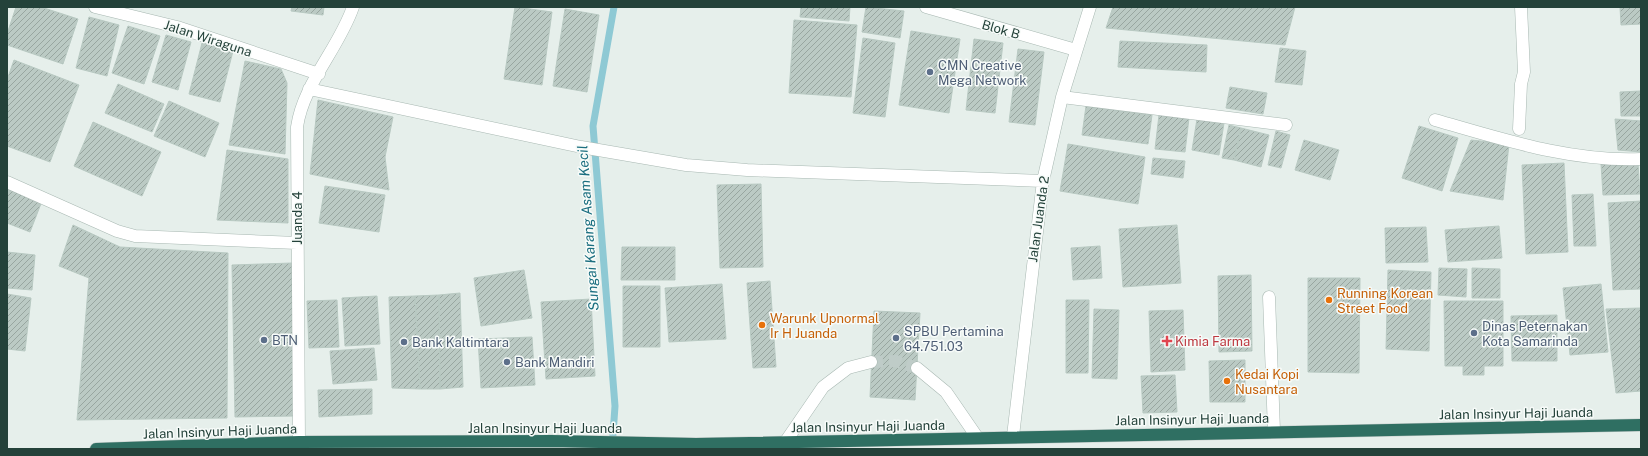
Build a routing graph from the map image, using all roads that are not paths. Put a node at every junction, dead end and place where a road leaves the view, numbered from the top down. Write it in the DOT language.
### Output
graph roads {
  1 [pos="95,7"];
  2 [pos="353,7"];
  3 [pos="926,7"];
  4 [pos="1090,7"];
  5 [pos="1521,7"];
  6 [pos="1076,50"];
  7 [pos="319,74"];
  8 [pos="309,89"];
  9 [pos="1062,97"];
  10 [pos="1435,120"];
  11 [pos="1286,125"];
  12 [pos="1518,129"];
  13 [pos="1641,159"];
  14 [pos="1043,181"];
  15 [pos="7,182"];
  16 [pos="298,243"];
  17 [pos="1269,297"];
  18 [pos="872,362"];
  19 [pos="917,368"];
  20 [pos="1641,425"];
  21 [pos="1274,431"];
  22 [pos="1013,436"];
  23 [pos="977,437"];
  24 [pos="298,442"];
  25 [pos="786,442"];
  26 [pos="96,449"];
  1 -- 7 [label="street, Jalan Wiraguna"];
  2 -- 7 [label="street, Juanda 4"];
  3 -- 6 [label="street, Blok B"];
  4 -- 6 [label="street, Jalan Juanda 2"];
  5 -- 12 [label="street"];
  6 -- 9 [label="street, Jalan Juanda 2"];
  7 -- 8 [label="street, Juanda 4"];
  8 -- 14 [label="street"];
  8 -- 16 [label="street, Juanda 4"];
  9 -- 11 [label="street"];
  9 -- 14 [label="street, Jalan Juanda 2"];
  10 -- 13 [label="street"];
  14 -- 22 [label="street, Jalan Juanda 2"];
  15 -- 16 [label="street"];
  16 -- 24 [label="street, Juanda 4"];
  17 -- 21 [label="street"];
  18 -- 25 [label="street"];
  19 -- 23 [label="street"];
  20 -- 21 [label="highway, Jalan Insinyur Haji Juanda"];
  21 -- 22 [label="highway, Jalan Insinyur Haji Juanda"];
  22 -- 23 [label="highway, Jalan Insinyur Haji Juanda"];
  23 -- 25 [label="highway, Jalan Insinyur Haji Juanda"];
  24 -- 25 [label="highway, Jalan Insinyur Haji Juanda"];
  24 -- 26 [label="highway, Jalan Insinyur Haji Juanda"];
}
